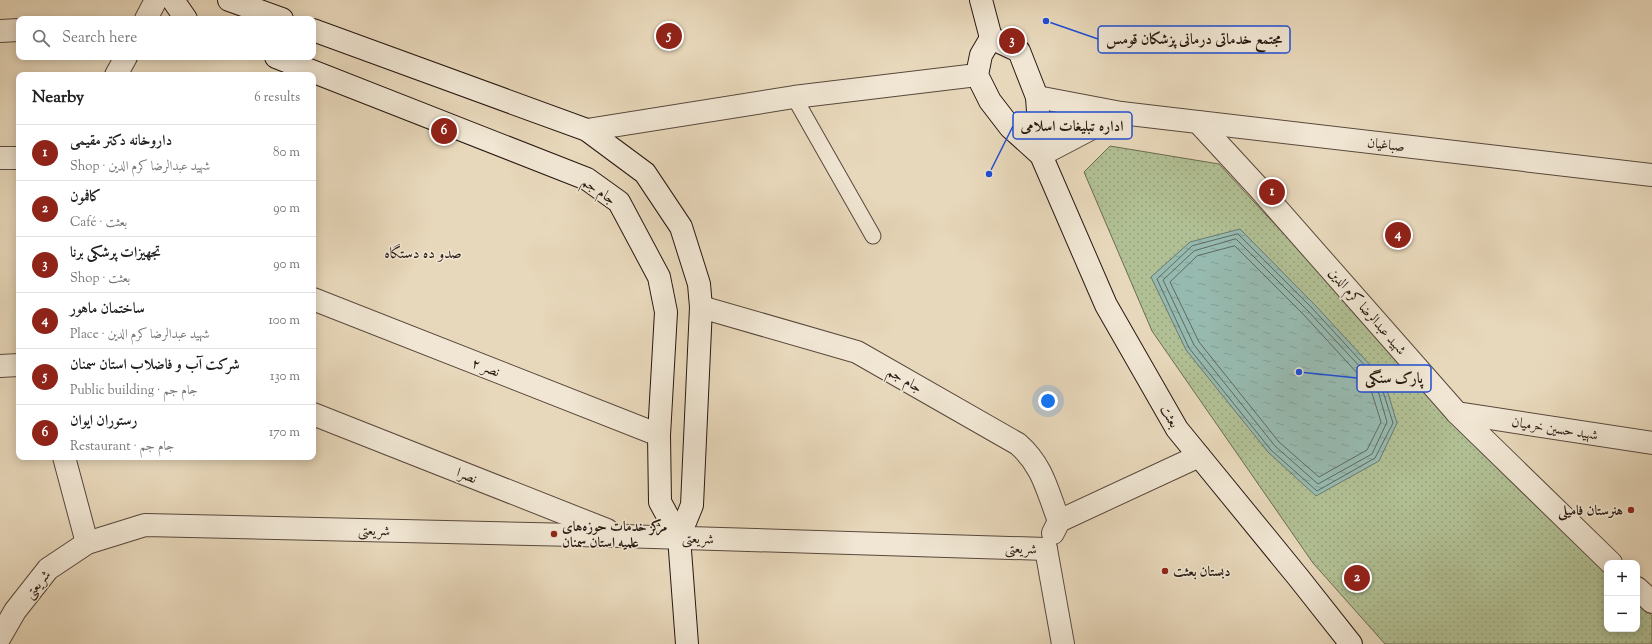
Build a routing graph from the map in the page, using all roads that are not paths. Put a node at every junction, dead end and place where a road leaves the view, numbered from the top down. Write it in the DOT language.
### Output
graph roads {
  1 [pos="156,0"];
  2 [pos="173,0"];
  3 [pos="229,0"];
  4 [pos="981,0"];
  5 [pos="148,16"];
  6 [pos="184,16"];
  7 [pos="274,16"];
  8 [pos="16,30"];
  9 [pos="0,31"];
  10 [pos="316,31"];
  11 [pos="991,38"];
  12 [pos="124,60"];
  13 [pos="284,60"];
  14 [pos="118,72"];
  15 [pos="314,72"];
  16 [pos="316,73"];
  17 [pos="977,75"];
  18 [pos="794,97"];
  19 [pos="1037,97"];
  20 [pos="1121,113"];
  21 [pos="1198,122"];
  22 [pos="587,130"];
  23 [pos="1041,155"];
  24 [pos="0,158"];
  25 [pos="16,158"];
  26 [pos="1652,175"];
  27 [pos="873,236"];
  28 [pos="316,300"];
  29 [pos="701,307"];
  30 [pos="16,365"];
  31 [pos="0,366"];
  32 [pos="1457,413"];
  33 [pos="316,415"];
  34 [pos="659,435"];
  35 [pos="1652,443"];
  36 [pos="1199,456"];
  37 [pos="65,460"];
  38 [pos="1059,521"];
  39 [pos="621,536"];
  40 [pos="679,537"];
  41 [pos="87,543"];
  42 [pos="1046,549"];
  43 [pos="1609,560"];
  44 [pos="1640,591"];
  45 [pos="1652,602"];
  46 [pos="0,637"];
  47 [pos="687,644"];
  48 [pos="1063,644"];
  49 [pos="1351,644"];
  1 -- 5 [label="street"];
  2 -- 6 [label="street"];
  3 -- 7 [label="street"];
  4 -- 11 [label="street"];
  8 -- 9 [label="street"];
  10 -- 22 [label="street, جام جم"];
  11 -- 17 [label="street"];
  11 -- 19 [label="street"];
  12 -- 14 [label="street"];
  13 -- 15 [label="street, جام جم"];
  16 -- 34 [label="street, جام جم"];
  17 -- 18 [label="street"];
  17 -- 23 [label="street"];
  18 -- 22 [label="street"];
  18 -- 27 [label="lane"];
  19 -- 20 [label="street, صباغیان"];
  19 -- 23 [label="street"];
  20 -- 21 [label="street, صباغیان"];
  20 -- 23 [label="street"];
  21 -- 26 [label="street, صباغیان"];
  21 -- 32 [label="street, شهید عبدالرضا کرم الدین"];
  22 -- 29 [label="street, جام جم"];
  23 -- 36 [label="street, بعثت"];
  24 -- 25 [label="street"];
  28 -- 34 [label="street, نصر ۲"];
  29 -- 38 [label="street, جام جم"];
  29 -- 40 [label="street, جام جم"];
  30 -- 31 [label="street"];
  32 -- 35 [label="street, شهید حسین خرمیان"];
  32 -- 43 [label="street, شهید عبدالرضا کرم الدین"];
  33 -- 39 [label="street, نصرا"];
  34 -- 40 [label="street, جام جم"];
  36 -- 38 [label="street"];
  36 -- 49 [label="street, بعثت"];
  37 -- 41 [label="street"];
  38 -- 42 [label="street"];
  39 -- 40 [label="street, شریعتی"];
  39 -- 41 [label="street, شریعتی"];
  40 -- 42 [label="street, شریعتی"];
  40 -- 47 [label="street, جام جم"];
  41 -- 46 [label="street, شریعتی"];
  42 -- 48 [label="street, شریعتی"];
  44 -- 45 [label="street"];
}
